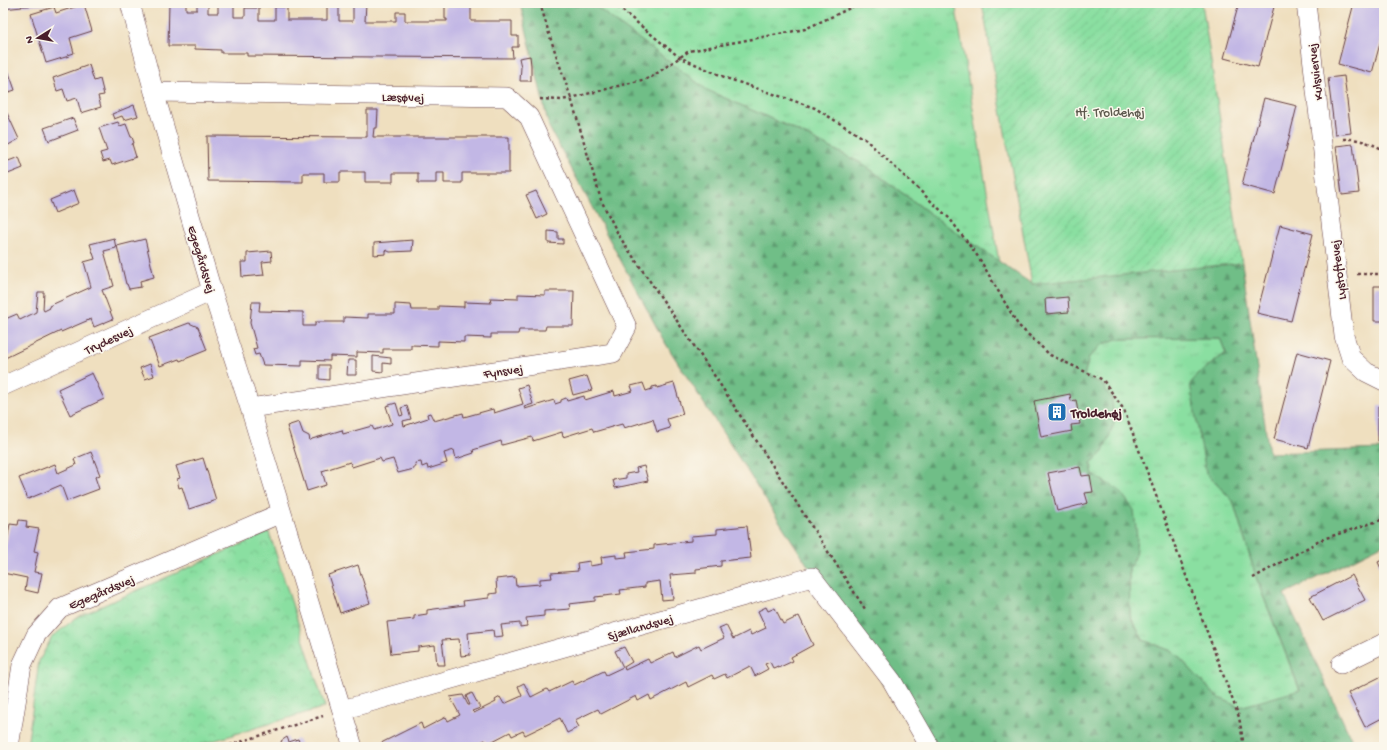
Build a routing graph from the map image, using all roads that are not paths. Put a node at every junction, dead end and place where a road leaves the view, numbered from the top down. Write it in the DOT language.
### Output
graph roads {
  1 [pos="130,3"];
  2 [pos="1306,3"];
  3 [pos="154,92"];
  4 [pos="1322,141"];
  5 [pos="578,223"];
  6 [pos="212,291"];
  7 [pos="1384,380"];
  8 [pos="3,386"];
  9 [pos="250,408"];
  10 [pos="281,513"];
  11 [pos="1384,643"];
  12 [pos="1341,664"];
  13 [pos="342,710"];
  14 [pos="9,747"];
  15 [pos="353,747"];
  16 [pos="930,747"];
  1 -- 3 [label="street, Egegårdsvej"];
  2 -- 4 [label="street, Kulsviervej"];
  3 -- 5 [label="street, Læsøvej"];
  3 -- 6 [label="street, Egegårdsvej"];
  4 -- 7 [label="street, Lystoftevej"];
  5 -- 9 [label="street, Fynsvej"];
  6 -- 8 [label="street, Trydesvej"];
  6 -- 9 [label="street, Egegårdsvej"];
  9 -- 10 [label="street, Egegårdsvej"];
  10 -- 13 [label="street, Egegårdsvej"];
  10 -- 14 [label="street, Egegårdsvej"];
  11 -- 12 [label="street"];
  13 -- 15 [label="street, Egegårdsvej"];
  13 -- 16 [label="street, Sjællandsvej"];
}
